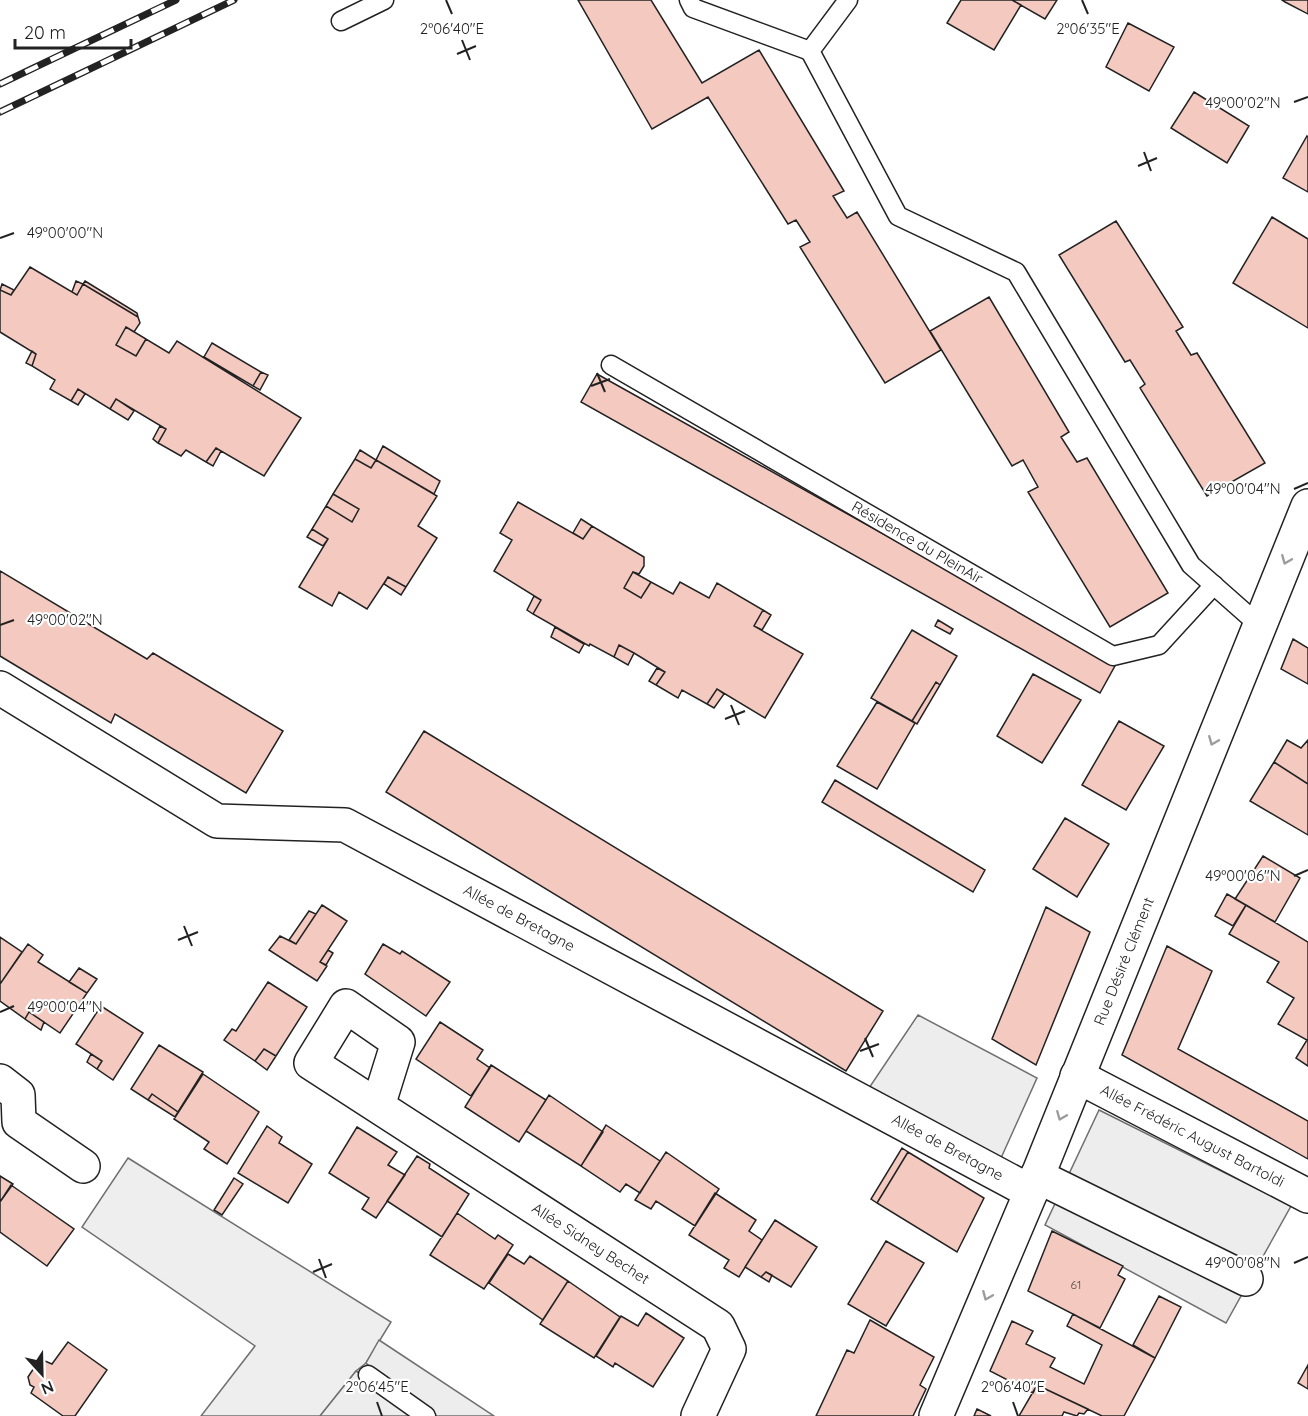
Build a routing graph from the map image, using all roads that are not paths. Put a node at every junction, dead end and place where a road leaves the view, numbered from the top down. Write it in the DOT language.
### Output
graph roads {
  1 [pos="384,0"];
  2 [pos="689,0"];
  3 [pos="848,0"];
  4 [pos="341,21"];
  5 [pos="810,51"];
  6 [pos="611,365"];
  7 [pos="1306,518"];
  8 [pos="1214,585"];
  9 [pos="1260,626"];
  10 [pos="0,688"];
  11 [pos="1077,1076"];
  12 [pos="0,1082"];
  13 [pos="378,1106"];
  14 [pos="83,1166"];
  15 [pos="1034,1184"];
  16 [pos="1308,1196"];
  17 [pos="1246,1279"];
  18 [pos="368,1375"];
  19 [pos="426,1416"];
  20 [pos="698,1416"];
  21 [pos="936,1416"];
  1 -- 4 [label="lane"];
  2 -- 5 [label="lane"];
  3 -- 5 [label="lane"];
  5 -- 8 [label="lane"];
  6 -- 8 [label="lane, Résidence du PleinAir"];
  7 -- 9 [label="street, Rue Désiré Clément, one-way"];
  8 -- 9 [label="lane"];
  9 -- 11 [label="street, Rue Désiré Clément, one-way"];
  10 -- 15 [label="street, Allée de Bretagne"];
  11 -- 15 [label="street, Rue Désiré Clément, one-way"];
  11 -- 16 [label="street, Allée Frédéric August Bartoldi"];
  12 -- 14 [label="street"];
  13 -- 20 [label="street, Allée Sidney Bechet"];
  15 -- 17 [label="street, Allée de Bretagne"];
  15 -- 21 [label="street, Rue Désiré Clément, one-way"];
  18 -- 19 [label="lane"];
}
